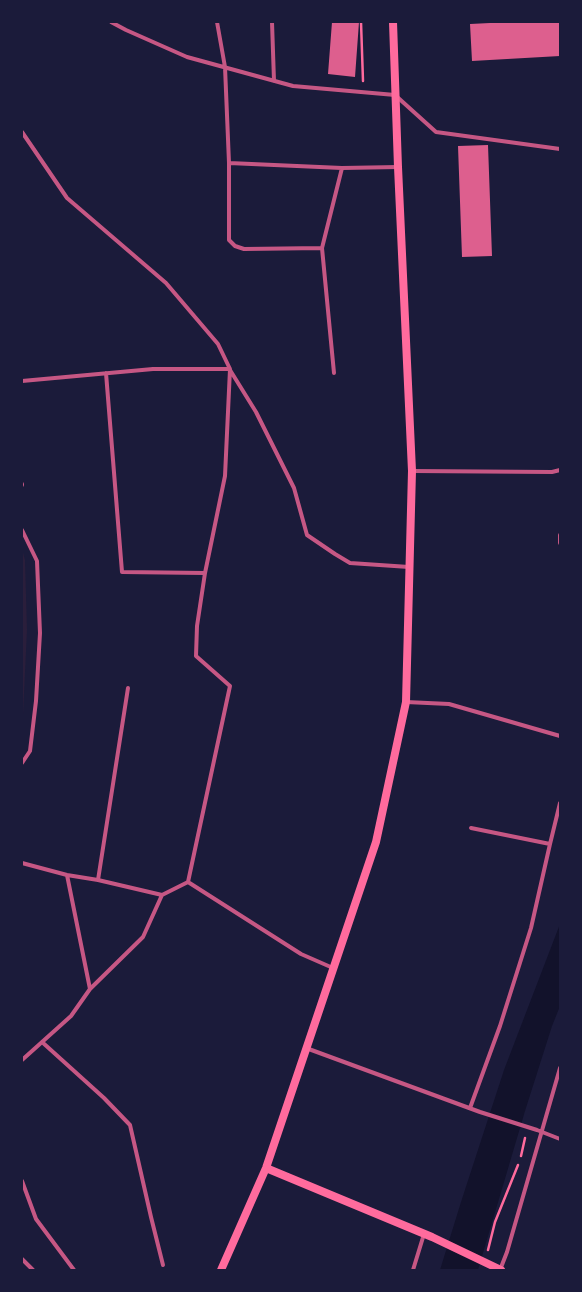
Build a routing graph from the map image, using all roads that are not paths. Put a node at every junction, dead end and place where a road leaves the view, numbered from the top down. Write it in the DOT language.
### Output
graph roads {
  1 [pos="111,22"];
  2 [pos="217,22"];
  3 [pos="272,22"];
  4 [pos="393,22"];
  5 [pos="224,68"];
  6 [pos="274,81"];
  7 [pos="395,95"];
  8 [pos="22,132"];
  9 [pos="560,150"];
  10 [pos="229,163"];
  11 [pos="398,167"];
  12 [pos="342,168"];
  13 [pos="322,248"];
  14 [pos="230,369"];
  15 [pos="106,373"];
  16 [pos="334,373"];
  17 [pos="22,381"];
  18 [pos="560,470"];
  19 [pos="412,471"];
  20 [pos="22,530"];
  21 [pos="560,535"];
  22 [pos="560,543"];
  23 [pos="409,567"];
  24 [pos="205,573"];
  25 [pos="128,688"];
  26 [pos="406,702"];
  27 [pos="560,736"];
  28 [pos="22,763"];
  29 [pos="560,803"];
  30 [pos="471,828"];
  31 [pos="550,844"];
  32 [pos="22,863"];
  33 [pos="67,875"];
  34 [pos="98,880"];
  35 [pos="188,882"];
  36 [pos="162,895"];
  37 [pos="333,968"];
  38 [pos="90,989"];
  39 [pos="42,1042"];
  40 [pos="306,1048"];
  41 [pos="22,1060"];
  42 [pos="560,1068"];
  43 [pos="470,1108"];
  44 [pos="542,1132"];
  45 [pos="560,1139"];
  46 [pos="266,1168"];
  47 [pos="22,1181"];
  48 [pos="428,1235"];
  49 [pos="22,1259"];
  50 [pos="163,1265"];
  51 [pos="499,1269"];
  52 [pos="33,1270"];
  53 [pos="74,1270"];
  54 [pos="221,1270"];
  55 [pos="413,1270"];
  1 -- 5 [label="street"];
  2 -- 5 [label="street"];
  3 -- 6 [label="street"];
  4 -- 7 [label="main road"];
  5 -- 6 [label="street"];
  5 -- 10 [label="street"];
  6 -- 7 [label="street"];
  7 -- 9 [label="street"];
  7 -- 11 [label="main road"];
  8 -- 14 [label="street"];
  10 -- 12 [label="street"];
  10 -- 13 [label="street"];
  11 -- 12 [label="street"];
  11 -- 19 [label="main road"];
  12 -- 13 [label="street"];
  13 -- 16 [label="street"];
  14 -- 15 [label="street"];
  14 -- 23 [label="street"];
  14 -- 24 [label="street"];
  15 -- 17 [label="street"];
  15 -- 24 [label="street"];
  18 -- 19 [label="street"];
  19 -- 23 [label="main road"];
  20 -- 28 [label="street"];
  21 -- 22 [label="street"];
  23 -- 26 [label="main road"];
  24 -- 35 [label="street"];
  25 -- 34 [label="street"];
  26 -- 27 [label="street"];
  26 -- 37 [label="main road"];
  29 -- 31 [label="street"];
  30 -- 31 [label="street"];
  31 -- 43 [label="street"];
  32 -- 33 [label="street"];
  33 -- 34 [label="street"];
  33 -- 38 [label="street"];
  34 -- 36 [label="street"];
  35 -- 36 [label="street"];
  35 -- 37 [label="street"];
  36 -- 38 [label="street"];
  37 -- 40 [label="main road"];
  38 -- 39 [label="street"];
  39 -- 41 [label="street"];
  39 -- 50 [label="street"];
  40 -- 43 [label="street"];
  40 -- 46 [label="main road"];
  42 -- 44 [label="street"];
  43 -- 44 [label="street"];
  44 -- 45 [label="street"];
  44 -- 51 [label="street"];
  46 -- 48 [label="main road"];
  46 -- 54 [label="main road"];
  47 -- 53 [label="street"];
  48 -- 51 [label="main road"];
  48 -- 55 [label="street"];
  49 -- 52 [label="street"];
}
